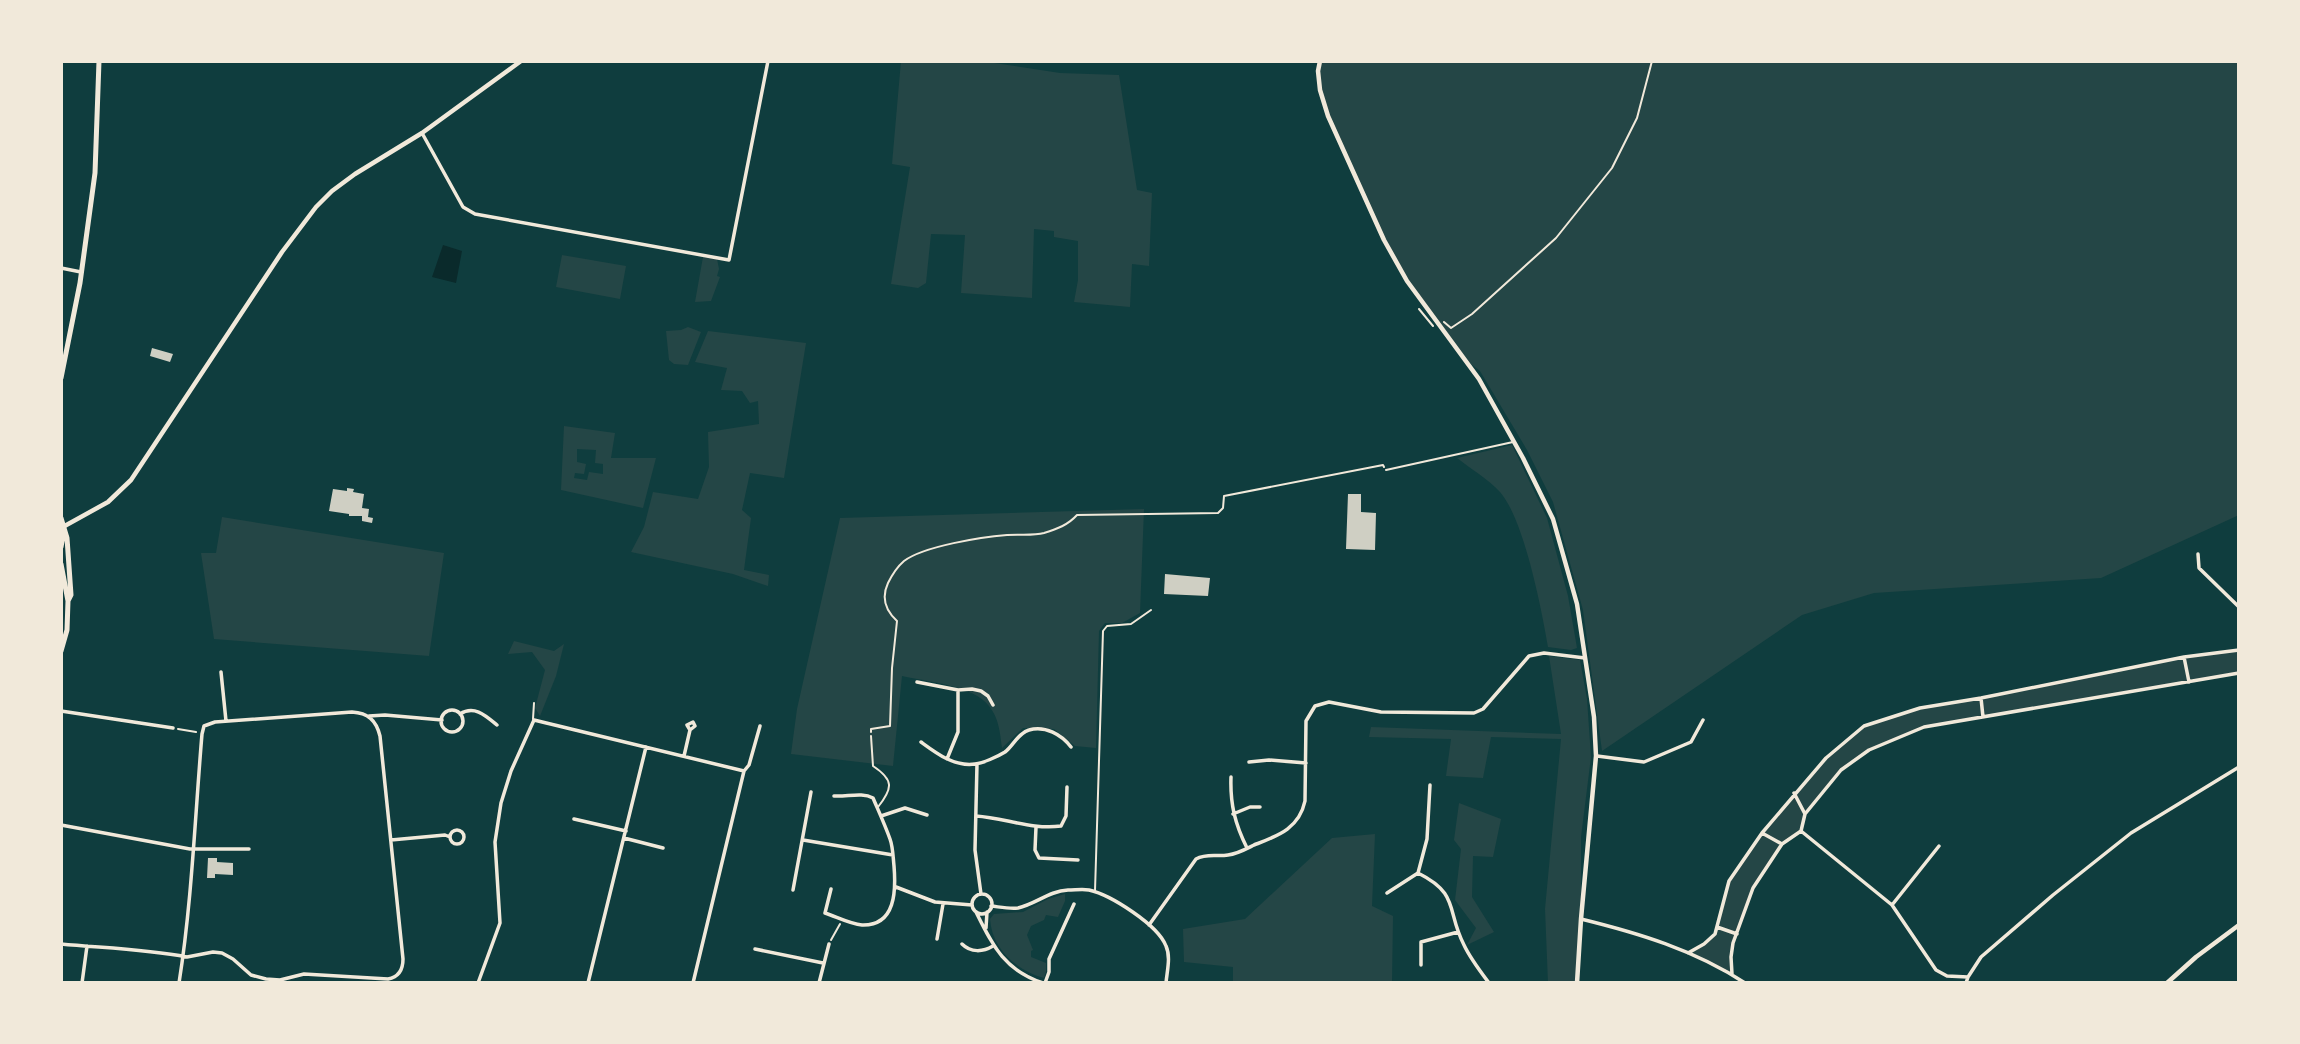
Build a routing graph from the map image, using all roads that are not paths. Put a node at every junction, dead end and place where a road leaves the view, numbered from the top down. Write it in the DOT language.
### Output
graph roads {
  1 [pos="99,61"];
  2 [pos="521,61"];
  3 [pos="768,61"];
  4 [pos="1320,61"];
  5 [pos="422,133"];
  6 [pos="61,268"];
  7 [pos="81,272"];
  8 [pos="61,378"];
  9 [pos="1514,442"];
  10 [pos="1386,470"];
  11 [pos="61,518"];
  12 [pos="63,528"];
  13 [pos="61,547"];
  14 [pos="2198,554"];
  15 [pos="61,564"];
  16 [pos="68,601"];
  17 [pos="2239,607"];
  18 [pos="1151,610"];
  19 [pos="2239,650"];
  20 [pos="61,651"];
  21 [pos="2184,657"];
  22 [pos="1585,658"];
  23 [pos="221,672"];
  24 [pos="2239,673"];
  25 [pos="917,682"];
  26 [pos="2189,682"];
  27 [pos="958,691"];
  28 [pos="1981,698"];
  29 [pos="534,703"];
  30 [pos="993,705"];
  31 [pos="61,711"];
  32 [pos="460,714"];
  33 [pos="369,716"];
  34 [pos="1983,717"];
  35 [pos="442,720"];
  36 [pos="534,720"];
  37 [pos="1703,720"];
  38 [pos="226,721"];
  39 [pos="497,725"];
  40 [pos="760,726"];
  41 [pos="173,728"];
  42 [pos="690,730"];
  43 [pos="872,736"];
  44 [pos="921,742"];
  45 [pos="646,747"];
  46 [pos="1071,747"];
  47 [pos="684,755"];
  48 [pos="1596,756"];
  49 [pos="947,759"];
  50 [pos="1249,762"];
  51 [pos="1306,763"];
  52 [pos="977,764"];
  53 [pos="2239,766"];
  54 [pos="744,771"];
  55 [pos="1231,777"];
  56 [pos="1430,785"];
  57 [pos="1067,788"];
  58 [pos="811,792"];
  59 [pos="1794,793"];
  60 [pos="834,796"];
  61 [pos="1260,807"];
  62 [pos="877,808"];
  63 [pos="927,814"];
  64 [pos="1233,814"];
  65 [pos="1805,814"];
  66 [pos="881,816"];
  67 [pos="976,816"];
  68 [pos="574,819"];
  69 [pos="61,825"];
  70 [pos="1036,827"];
  71 [pos="626,831"];
  72 [pos="1801,831"];
  73 [pos="1762,833"];
  74 [pos="450,837"];
  75 [pos="624,838"];
  76 [pos="391,840"];
  77 [pos="803,840"];
  78 [pos="1782,844"];
  79 [pos="1939,846"];
  80 [pos="663,848"];
  81 [pos="1247,848"];
  82 [pos="193,849"];
  83 [pos="249,849"];
  84 [pos="892,855"];
  85 [pos="1078,860"];
  86 [pos="1418,873"];
  87 [pos="896,887"];
  88 [pos="793,890"];
  89 [pos="831,890"];
  90 [pos="1094,892"];
  91 [pos="1387,893"];
  92 [pos="981,894"];
  93 [pos="943,904"];
  94 [pos="1074,904"];
  95 [pos="972,905"];
  96 [pos="1892,905"];
  97 [pos="991,906"];
  98 [pos="975,912"];
  99 [pos="988,912"];
  100 [pos="1581,919"];
  101 [pos="1149,925"];
  102 [pos="2239,925"];
  103 [pos="1717,927"];
  104 [pos="986,930"];
  105 [pos="1458,932"];
  106 [pos="1737,934"];
  107 [pos="937,939"];
  108 [pos="61,944"];
  109 [pos="829,944"];
  110 [pos="962,944"];
  111 [pos="87,946"];
  112 [pos="993,946"];
  113 [pos="755,949"];
  114 [pos="1688,953"];
  115 [pos="183,956"];
  116 [pos="824,963"];
  117 [pos="1421,965"];
  118 [pos="1732,974"];
  119 [pos="1968,977"];
  120 [pos="1487,982"];
  121 [pos="82,983"];
  122 [pos="179,983"];
  123 [pos="478,983"];
  124 [pos="588,983"];
  125 [pos="693,983"];
  126 [pos="819,983"];
  127 [pos="1044,983"];
  128 [pos="1166,983"];
  129 [pos="1577,983"];
  130 [pos="1745,983"];
  131 [pos="1966,983"];
  132 [pos="2167,983"];
  1 -- 7 [label="main road"];
  2 -- 5 [label="main road"];
  3 -- 5 [label="street"];
  4 -- 9 [label="main road"];
  5 -- 12 [label="main road"];
  6 -- 7 [label="street"];
  7 -- 8 [label="main road"];
  9 -- 10 [label="lane"];
  9 -- 22 [label="main road"];
  11 -- 12 [label="main road"];
  12 -- 13 [label="main road"];
  12 -- 16 [label="main road"];
  14 -- 17 [label="street"];
  15 -- 16 [label="main road"];
  16 -- 20 [label="main road"];
  18 -- 90 [label="lane"];
  19 -- 21 [label="street"];
  21 -- 26 [label="street"];
  21 -- 28 [label="street"];
  22 -- 48 [label="main road"];
  22 -- 51 [label="street"];
  23 -- 38 [label="street"];
  24 -- 26 [label="street"];
  25 -- 27 [label="street"];
  26 -- 34 [label="street"];
  27 -- 30 [label="street"];
  27 -- 49 [label="street"];
  28 -- 34 [label="street"];
  28 -- 59 [label="street"];
  29 -- 36 [label="lane"];
  31 -- 41 [label="street"];
  32 -- 35 [label="street"];
  32 -- 35 [label="street"];
  32 -- 39 [label="street"];
  33 -- 35 [label="street"];
  33 -- 38 [label="street"];
  33 -- 76 [label="street"];
  34 -- 65 [label="street"];
  36 -- 45 [label="street"];
  36 -- 123 [label="street"];
  37 -- 48 [label="street"];
  38 -- 82 [label="street"];
  40 -- 54 [label="street"];
  42 -- 47 [label="street"];
  43 -- 62 [label="lane"];
  44 -- 49 [label="street"];
  45 -- 47 [label="street"];
  45 -- 71 [label="street"];
  46 -- 52 [label="street"];
  47 -- 54 [label="street"];
  48 -- 100 [label="main road"];
  49 -- 52 [label="street"];
  50 -- 51 [label="street"];
  51 -- 81 [label="street"];
  52 -- 67 [label="street"];
  53 -- 119 [label="street"];
  54 -- 125 [label="street"];
  55 -- 64 [label="street"];
  56 -- 86 [label="street"];
  57 -- 70 [label="street"];
  58 -- 77 [label="street"];
  59 -- 65 [label="street"];
  59 -- 73 [label="street"];
  60 -- 62 [label="street"];
  61 -- 64 [label="street"];
  62 -- 66 [label="street"];
  63 -- 66 [label="street"];
  64 -- 81 [label="street"];
  65 -- 72 [label="street"];
  66 -- 84 [label="street"];
  67 -- 70 [label="street"];
  67 -- 92 [label="street"];
  68 -- 71 [label="street"];
  69 -- 82 [label="street"];
  70 -- 85 [label="street"];
  71 -- 75 [label="street"];
  72 -- 78 [label="street"];
  72 -- 96 [label="street"];
  73 -- 78 [label="street"];
  73 -- 103 [label="street"];
  74 -- 74 [label="street"];
  74 -- 76 [label="street"];
  75 -- 80 [label="street"];
  75 -- 124 [label="street"];
  76 -- 115 [label="street"];
  77 -- 84 [label="street"];
  77 -- 88 [label="street"];
  78 -- 106 [label="street"];
  79 -- 96 [label="street"];
  81 -- 101 [label="street"];
  82 -- 83 [label="street"];
  82 -- 115 [label="street"];
  84 -- 87 [label="street"];
  86 -- 91 [label="street"];
  86 -- 105 [label="street"];
  87 -- 89 [label="street"];
  87 -- 93 [label="street"];
  90 -- 97 [label="street"];
  90 -- 101 [label="street"];
  92 -- 95 [label="street"];
  92 -- 97 [label="street"];
  93 -- 95 [label="street"];
  93 -- 107 [label="street"];
  94 -- 127 [label="street"];
  95 -- 98 [label="street"];
  96 -- 119 [label="street"];
  97 -- 99 [label="street"];
  98 -- 99 [label="street"];
  98 -- 104 [label="street"];
  99 -- 104 [label="street"];
  100 -- 114 [label="street"];
  100 -- 129 [label="main road"];
  101 -- 128 [label="street"];
  102 -- 132 [label="main road"];
  103 -- 106 [label="street"];
  103 -- 114 [label="street"];
  104 -- 112 [label="street"];
  105 -- 117 [label="street"];
  105 -- 120 [label="street"];
  106 -- 118 [label="street"];
  108 -- 111 [label="street"];
  109 -- 116 [label="street"];
  110 -- 112 [label="street"];
  111 -- 115 [label="street"];
  111 -- 121 [label="street"];
  112 -- 127 [label="street"];
  113 -- 116 [label="street"];
  114 -- 118 [label="street"];
  115 -- 122 [label="street"];
  116 -- 126 [label="street"];
  118 -- 130 [label="street"];
  119 -- 131 [label="street"];
}
